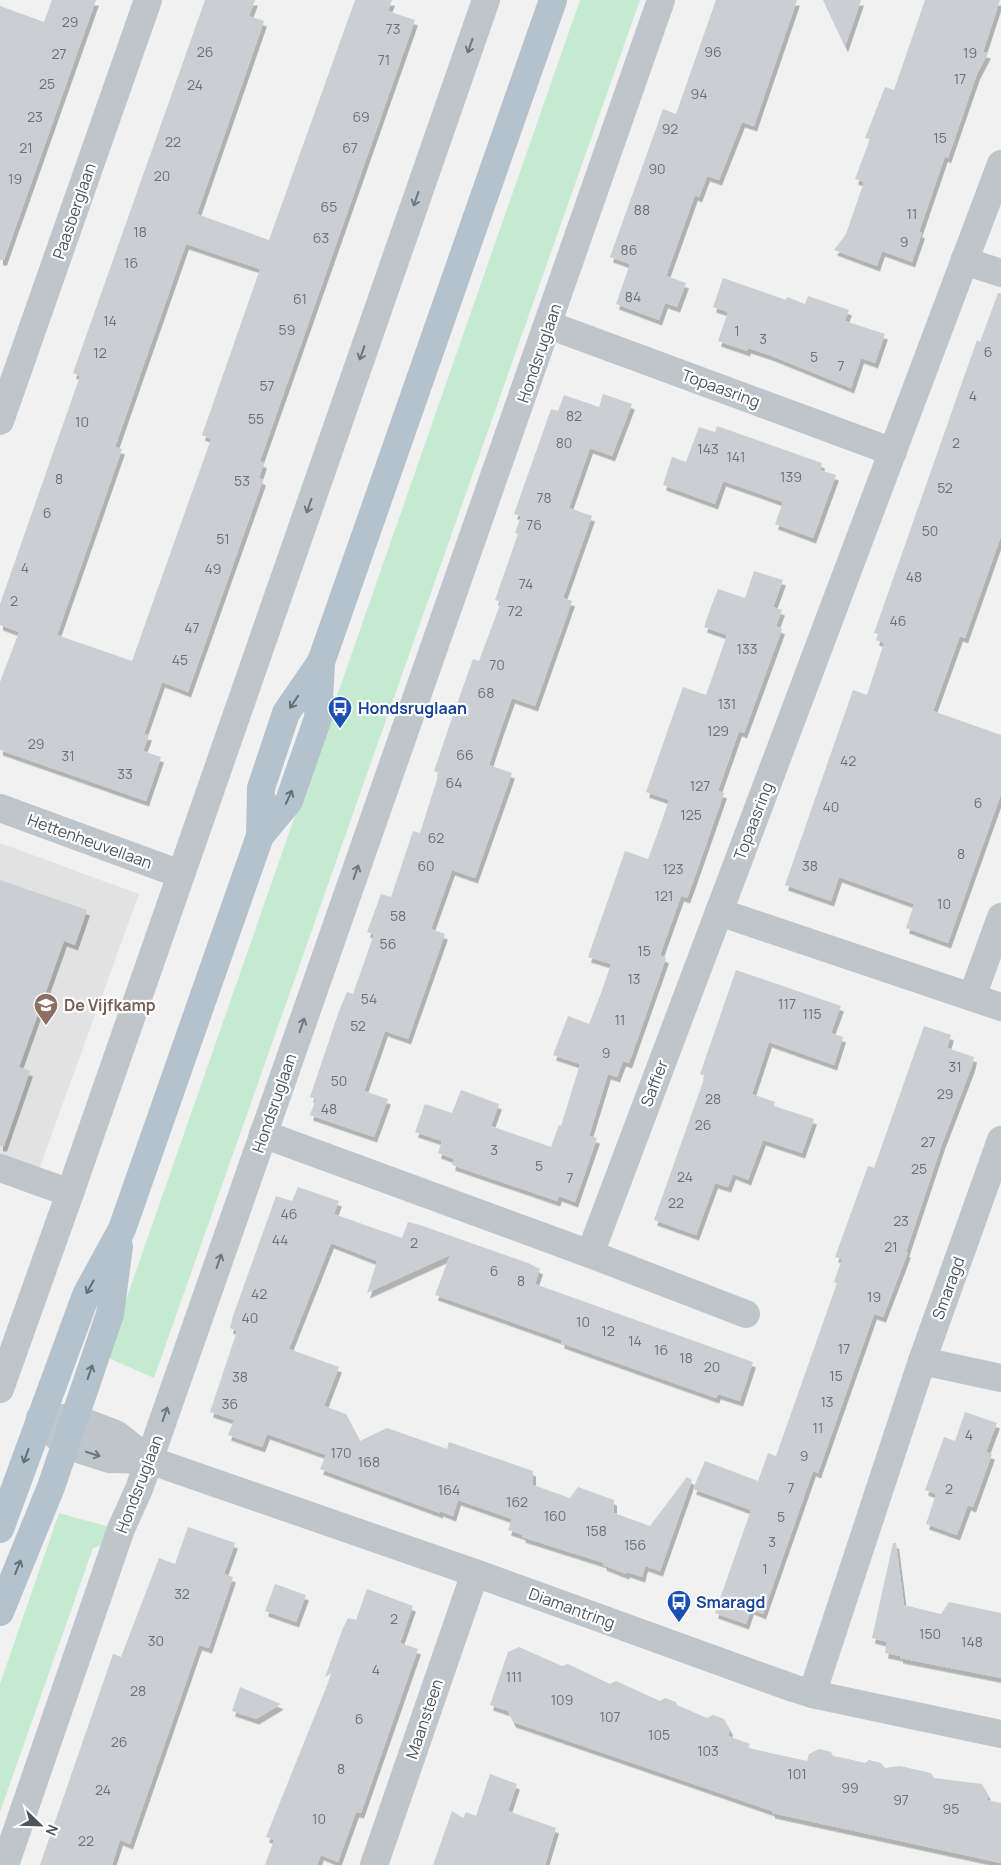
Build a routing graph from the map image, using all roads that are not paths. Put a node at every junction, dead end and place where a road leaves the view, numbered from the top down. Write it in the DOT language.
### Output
graph roads {
  1 [pos="148,0"];
  2 [pos="486,0"];
  3 [pos="553,0"];
  4 [pos="661,0"];
  5 [pos="1001,164"];
  6 [pos="964,261"];
  7 [pos="1001,274"];
  8 [pos="549,325"];
  9 [pos="0,421"];
  10 [pos="893,452"];
  11 [pos="0,808"];
  12 [pos="180,874"];
  13 [pos="719,912"];
  14 [pos="1001,917"];
  15 [pos="972,997"];
  16 [pos="1001,1007"];
  17 [pos="263,1134"];
  18 [pos="1001,1140"];
  19 [pos="0,1168"];
  20 [pos="70,1193"];
  21 [pos="122,1229"];
  22 [pos="590,1254"];
  23 [pos="746,1314"];
  24 [pos="922,1361"];
  25 [pos="1001,1378"];
  26 [pos="0,1388"];
  27 [pos="40,1418"];
  28 [pos="74,1418"];
  29 [pos="65,1445"];
  30 [pos="149,1460"];
  31 [pos="0,1529"];
  32 [pos="475,1573"];
  33 [pos="0,1612"];
  34 [pos="812,1694"];
  35 [pos="1001,1734"];
  36 [pos="6,1865"];
  37 [pos="374,1865"];
  1 -- 9 [label="street, Paasberglaan"];
  2 -- 12 [label="street, one-way"];
  3 -- 21 [label="main road"];
  4 -- 8 [label="street, Hondsruglaan"];
  5 -- 6 [label="street, Topaasring"];
  6 -- 7 [label="street"];
  6 -- 10 [label="street, Topaasring"];
  8 -- 10 [label="street, Topaasring"];
  17 -- 8 [label="street, Hondsruglaan, one-way"];
  10 -- 13 [label="street, Topaasring"];
  11 -- 12 [label="street, Hettenheuvellaan"];
  12 -- 20 [label="street"];
  13 -- 15 [label="street"];
  13 -- 22 [label="street, Saffier"];
  14 -- 15 [label="street"];
  15 -- 16 [label="street"];
  17 -- 22 [label="street"];
  30 -- 17 [label="street, Hondsruglaan, one-way"];
  18 -- 24 [label="street, Smaragd"];
  19 -- 20 [label="street"];
  20 -- 26 [label="street"];
  21 -- 27 [label="main road, one-way"];
  28 -- 21 [label="main road, one-way"];
  22 -- 23 [label="street"];
  24 -- 25 [label="street"];
  24 -- 34 [label="street, Smaragd"];
  27 -- 28 [label="street, Diamantring"];
  27 -- 29 [label="street, Diamantring"];
  27 -- 31 [label="main road, one-way"];
  28 -- 29 [label="main road"];
  28 -- 30 [label="street, Diamantring"];
  29 -- 30 [label="street, Diamantring, one-way"];
  33 -- 29 [label="main road, one-way"];
  30 -- 32 [label="street, Diamantring"];
  30 -- 36 [label="street, Hondsruglaan"];
  32 -- 34 [label="street, Diamantring"];
  32 -- 37 [label="street, Maansteen"];
  34 -- 35 [label="street, Diamantring"];
}
